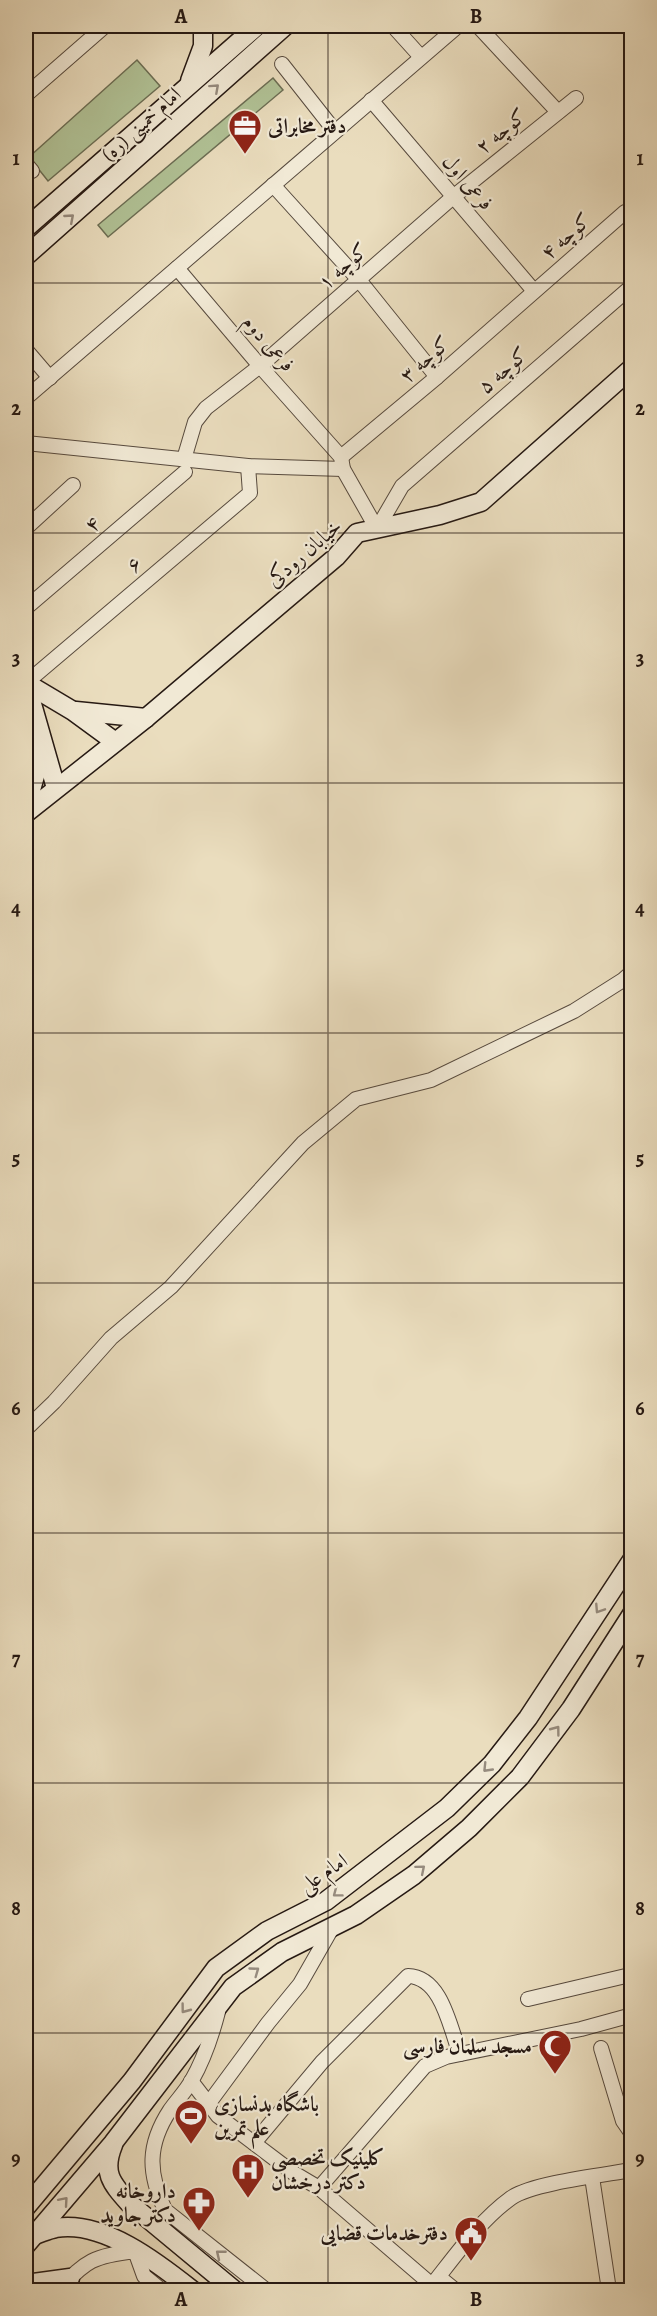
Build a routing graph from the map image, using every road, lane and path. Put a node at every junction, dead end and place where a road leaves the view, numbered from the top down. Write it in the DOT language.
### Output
graph roads {
  1 [pos="105,26"];
  2 [pos="203,26"];
  3 [pos="285,26"];
  4 [pos="393,26"];
  5 [pos="458,26"];
  6 [pos="478,26"];
  7 [pos="256,29"];
  8 [pos="421,57"];
  9 [pos="282,64"];
  10 [pos="188,85"];
  11 [pos="26,95"];
  12 [pos="576,98"];
  13 [pos="371,100"];
  14 [pos="558,112"];
  15 [pos="334,130"];
  16 [pos="273,185"];
  17 [pos="453,197"];
  18 [pos="625,212"];
  19 [pos="26,228"];
  20 [pos="26,256"];
  21 [pos="177,268"];
  22 [pos="359,280"];
  23 [pos="632,286"];
  24 [pos="534,291"];
  25 [pos="26,350"];
  26 [pos="260,366"];
  27 [pos="632,368"];
  28 [pos="437,377"];
  29 [pos="50,378"];
  30 [pos="26,398"];
  31 [pos="26,443"];
  32 [pos="342,463"];
  33 [pos="184,465"];
  34 [pos="248,466"];
  35 [pos="73,485"];
  36 [pos="26,528"];
  37 [pos="376,529"];
  38 [pos="26,608"];
  39 [pos="26,683"];
  40 [pos="74,711"];
  41 [pos="146,718"];
  42 [pos="41,738"];
  43 [pos="114,741"];
  44 [pos="56,788"];
  45 [pos="26,807"];
  46 [pos="26,813"];
  47 [pos="632,972"];
  48 [pos="26,1429"];
  49 [pos="632,1560"];
  50 [pos="632,1614"];
  51 [pos="332,1928"];
  52 [pos="216,1968"];
  53 [pos="631,1976"];
  54 [pos="233,1987"];
  55 [pos="528,1999"];
  56 [pos="219,2007"];
  57 [pos="632,2015"];
  58 [pos="601,2048"];
  59 [pos="460,2054"];
  60 [pos="191,2081"];
  61 [pos="209,2103"];
  62 [pos="632,2134"];
  63 [pos="113,2143"];
  64 [pos="254,2143"];
  65 [pos="632,2170"];
  66 [pos="592,2176"];
  67 [pos="319,2188"];
  68 [pos="26,2207"];
  69 [pos="30,2240"];
  70 [pos="135,2251"];
  71 [pos="64,2284"];
  72 [pos="433,2284"];
  73 [pos="26,2285"];
  74 [pos="33,2290"];
  75 [pos="161,2290"];
  76 [pos="192,2290"];
  77 [pos="234,2290"];
  78 [pos="266,2290"];
  79 [pos="455,2290"];
  80 [pos="609,2290"];
  1 -- 11 [label="street"];
  2 -- 10 [label="main road"];
  3 -- 7 [label="main road, امام خمینی (ره)"];
  4 -- 8 [label="street"];
  5 -- 8 [label="street"];
  6 -- 14 [label="street"];
  7 -- 10 [label="main road, امام خمینی (ره)"];
  20 -- 7 [label="main road, امام خمینی (ره), one-way"];
  8 -- 13 [label="street"];
  9 -- 15 [label="street"];
  10 -- 19 [label="main road, امام خمینی (ره)"];
  12 -- 14 [label="street, کوچه ۲"];
  13 -- 15 [label="street"];
  13 -- 17 [label="street, فرعی اول"];
  14 -- 17 [label="street, کوچه ۲"];
  15 -- 16 [label="street"];
  16 -- 21 [label="street"];
  16 -- 22 [label="street"];
  17 -- 22 [label="street, کوچه ۱"];
  17 -- 24 [label="street, فرعی اول"];
  18 -- 24 [label="street, کوچه ۴"];
  21 -- 26 [label="street, فرعی دوم"];
  21 -- 29 [label="street"];
  22 -- 26 [label="street, کوچه ۱"];
  22 -- 28 [label="street"];
  23 -- 37 [label="street, کوچه ۵"];
  24 -- 28 [label="street, کوچه ۳"];
  25 -- 29 [label="street"];
  26 -- 32 [label="street, فرعی دوم"];
  26 -- 33 [label="street"];
  27 -- 37 [label="main road, خیابان رودکی"];
  28 -- 32 [label="street, کوچه ۳"];
  29 -- 30 [label="street"];
  31 -- 33 [label="street"];
  32 -- 34 [label="street"];
  32 -- 37 [label="street, فرعی دوم"];
  33 -- 34 [label="street"];
  33 -- 38 [label="street, ۴"];
  34 -- 39 [label="street, ۶"];
  35 -- 36 [label="street"];
  37 -- 41 [label="main road, خیابان رودکی"];
  39 -- 40 [label="main road"];
  39 -- 42 [label="main road"];
  40 -- 41 [label="main road"];
  40 -- 43 [label="main road"];
  41 -- 43 [label="main road, خیابان رودکی"];
  42 -- 44 [label="main road"];
  42 -- 45 [label="main road"];
  43 -- 44 [label="main road, خیابان رودکی"];
  44 -- 46 [label="main road, خیابان رودکی"];
  47 -- 48 [label="street"];
  49 -- 52 [label="main road, امام علی, one-way"];
  51 -- 50 [label="main road, one-way"];
  54 -- 51 [label="main road, one-way"];
  51 -- 61 [label="street"];
  52 -- 54 [label="main road"];
  52 -- 68 [label="main road, امام علی, one-way"];
  53 -- 55 [label="street"];
  54 -- 56 [label="main road"];
  56 -- 60 [label="street"];
  56 -- 63 [label="main road"];
  57 -- 59 [label="street"];
  58 -- 62 [label="street"];
  59 -- 64 [label="street"];
  59 -- 67 [label="street"];
  60 -- 61 [label="street"];
  78 -- 60 [label="street, one-way"];
  61 -- 64 [label="street"];
  69 -- 63 [label="main road, one-way"];
  63 -- 77 [label="main road"];
  64 -- 67 [label="street"];
  65 -- 66 [label="street"];
  66 -- 72 [label="street"];
  66 -- 80 [label="street"];
  67 -- 72 [label="street"];
  69 -- 70 [label="main road"];
  70 -- 71 [label="street"];
  70 -- 75 [label="street"];
  70 -- 76 [label="main road"];
  71 -- 73 [label="main road"];
  72 -- 79 [label="street"];
  73 -- 74 [label="main road"];
}
